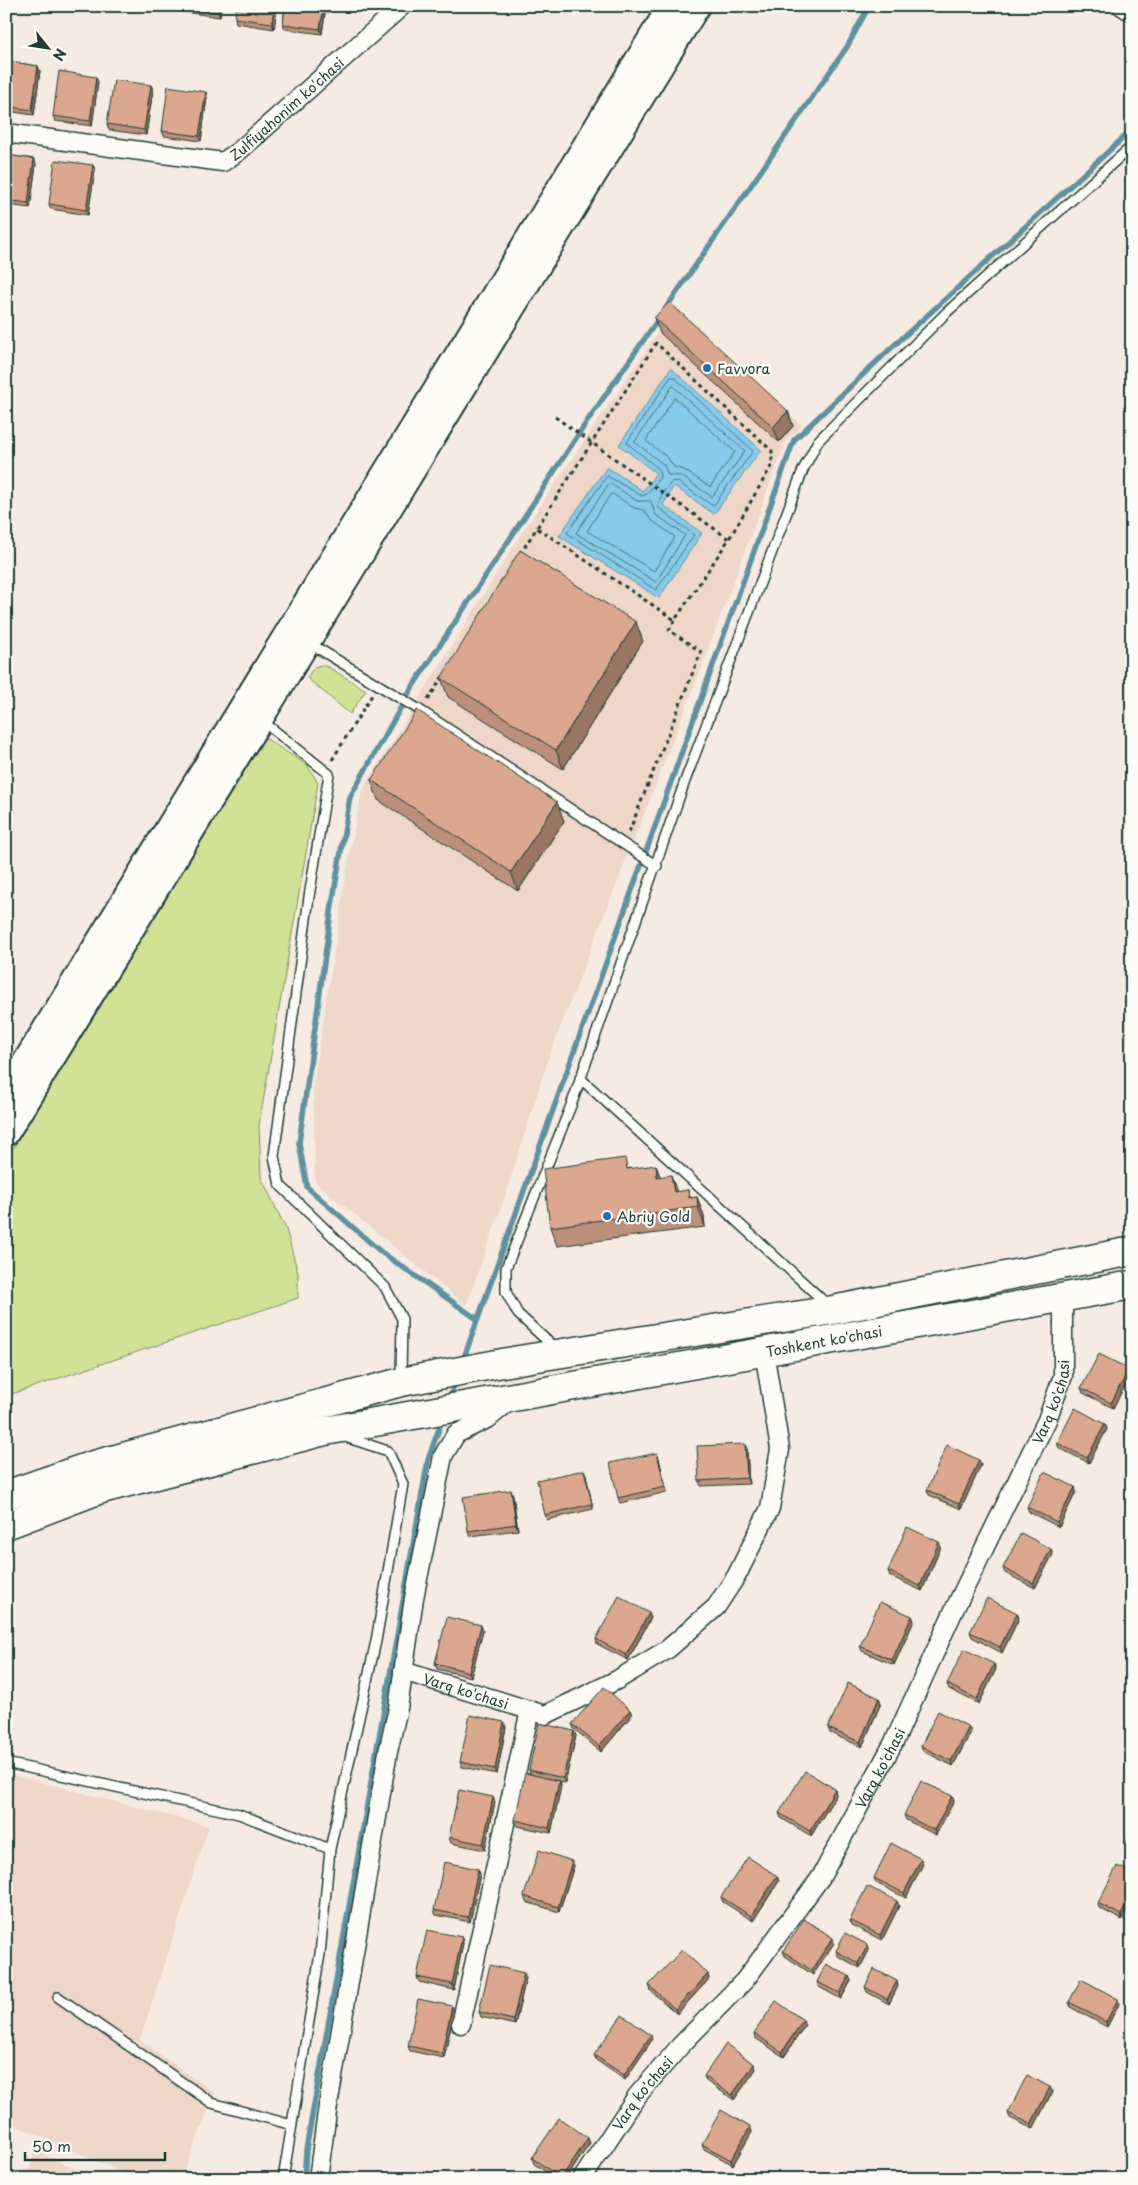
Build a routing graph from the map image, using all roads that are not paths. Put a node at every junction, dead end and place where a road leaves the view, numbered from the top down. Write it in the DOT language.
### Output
graph roads {
  1 [pos="402,6"];
  2 [pos="671,6"];
  3 [pos="696,6"];
  4 [pos="1122,6"];
  5 [pos="1132,12"];
  6 [pos="6,133"];
  7 [pos="1132,146"];
  8 [pos="307,642"];
  9 [pos="260,719"];
  10 [pos="657,866"];
  11 [pos="580,1078"];
  12 [pos="6,1094"];
  13 [pos="6,1133"];
  14 [pos="1132,1250"];
  15 [pos="1132,1285"];
  16 [pos="1063,1298"];
  17 [pos="833,1310"];
  18 [pos="764,1351"];
  19 [pos="560,1354"];
  20 [pos="402,1382"];
  21 [pos="516,1396"];
  22 [pos="325,1431"];
  23 [pos="6,1495"];
  24 [pos="6,1525"];
  25 [pos="403,1671"];
  26 [pos="530,1710"];
  27 [pos="6,1763"];
  28 [pos="330,1849"];
  29 [pos="58,1997"];
  30 [pos="461,2024"];
  31 [pos="292,2125"];
  32 [pos="283,2179"];
  33 [pos="318,2179"];
  34 [pos="582,2179"];
  1 -- 6 [label="street, Zulfiyahonim ko'chasi"];
  2 -- 12 [label="main road"];
  3 -- 8 [label="main road"];
  4 -- 5 [label="street"];
  7 -- 10 [label="lane"];
  8 -- 9 [label="main road"];
  8 -- 10 [label="lane"];
  9 -- 13 [label="main road"];
  9 -- 20 [label="lane"];
  10 -- 11 [label="lane"];
  11 -- 17 [label="lane"];
  11 -- 19 [label="lane"];
  14 -- 17 [label="highway, Toshkent ko'chasi"];
  15 -- 16 [label="highway, Toshkent ko'chasi"];
  16 -- 18 [label="highway, Toshkent ko'chasi"];
  16 -- 34 [label="street, Varq ko'chasi"];
  17 -- 19 [label="highway, Toshkent ko'chasi"];
  18 -- 21 [label="highway, Toshkent ko'chasi"];
  18 -- 26 [label="street, Varq ko'chasi"];
  19 -- 20 [label="highway, Toshkent ko'chasi"];
  20 -- 23 [label="highway, Toshkent ko'chasi"];
  21 -- 22 [label="highway, Toshkent ko'chasi"];
  21 -- 25 [label="street"];
  22 -- 24 [label="highway, Toshkent ko'chasi"];
  22 -- 28 [label="lane"];
  25 -- 26 [label="street, Varq ko'chasi"];
  25 -- 33 [label="street"];
  26 -- 30 [label="street"];
  27 -- 28 [label="lane"];
  28 -- 31 [label="lane"];
  29 -- 31 [label="lane"];
  31 -- 32 [label="lane"];
}
